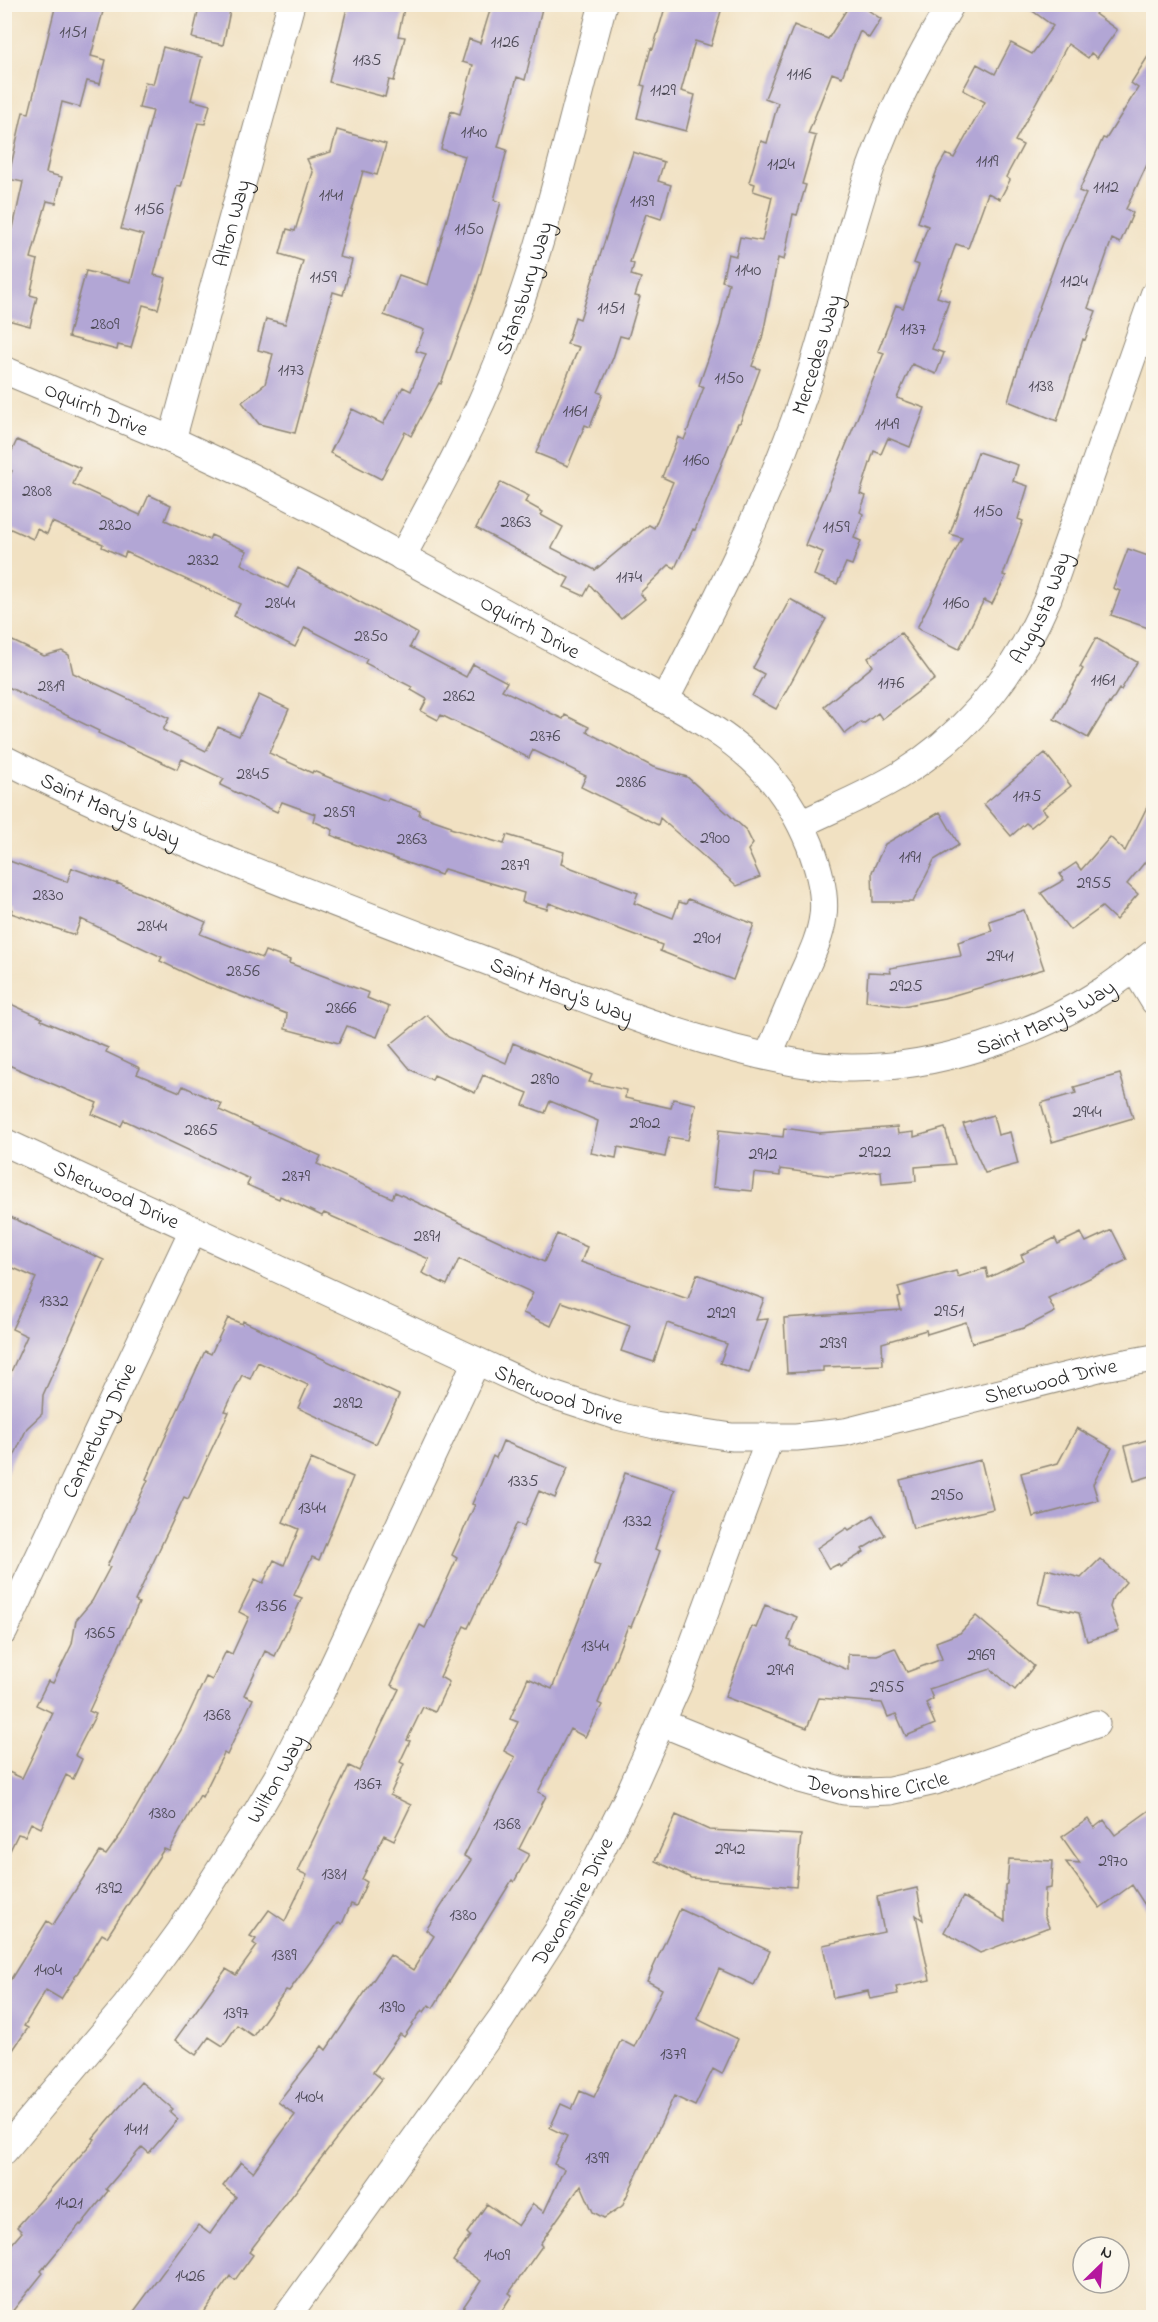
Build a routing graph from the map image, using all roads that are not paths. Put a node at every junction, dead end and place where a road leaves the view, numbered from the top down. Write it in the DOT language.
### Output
graph roads {
  1 [pos="291,4"];
  2 [pos="603,4"];
  3 [pos="951,4"];
  4 [pos="1154,295"];
  5 [pos="4,370"];
  6 [pos="172,440"];
  7 [pos="402,557"];
  8 [pos="665,700"];
  9 [pos="4,759"];
  10 [pos="801,824"];
  11 [pos="1144,961"];
  12 [pos="1154,1001"];
  13 [pos="768,1056"];
  14 [pos="4,1142"];
  15 [pos="193,1230"];
  16 [pos="1154,1358"];
  17 [pos="476,1362"];
  18 [pos="770,1437"];
  19 [pos="4,1631"];
  20 [pos="662,1723"];
  21 [pos="1096,1724"];
  22 [pos="4,2151"];
  23 [pos="286,2318"];
  1 -- 6 [label="street, Alton Way"];
  2 -- 7 [label="street, Stansbury Way"];
  3 -- 8 [label="street, Mercedes Way"];
  4 -- 10 [label="street, Augusta Way"];
  5 -- 6 [label="street, Oquirrh Drive"];
  6 -- 7 [label="street, Oquirrh Drive"];
  7 -- 8 [label="street, Oquirrh Drive"];
  8 -- 10 [label="street, Oquirrh Drive"];
  9 -- 13 [label="street, Saint Mary's Way"];
  10 -- 13 [label="street, Oquirrh Drive"];
  11 -- 12 [label="street"];
  11 -- 13 [label="street, Saint Mary's Way"];
  14 -- 15 [label="street, Sherwood Drive"];
  15 -- 17 [label="street, Sherwood Drive"];
  15 -- 19 [label="street, Canterbury Drive"];
  16 -- 18 [label="street, Sherwood Drive"];
  17 -- 18 [label="street, Sherwood Drive"];
  17 -- 22 [label="street, Wilton Way"];
  18 -- 20 [label="street, Devonshire Drive"];
  20 -- 21 [label="street, Devonshire Circle"];
  20 -- 23 [label="street, Devonshire Drive"];
}
